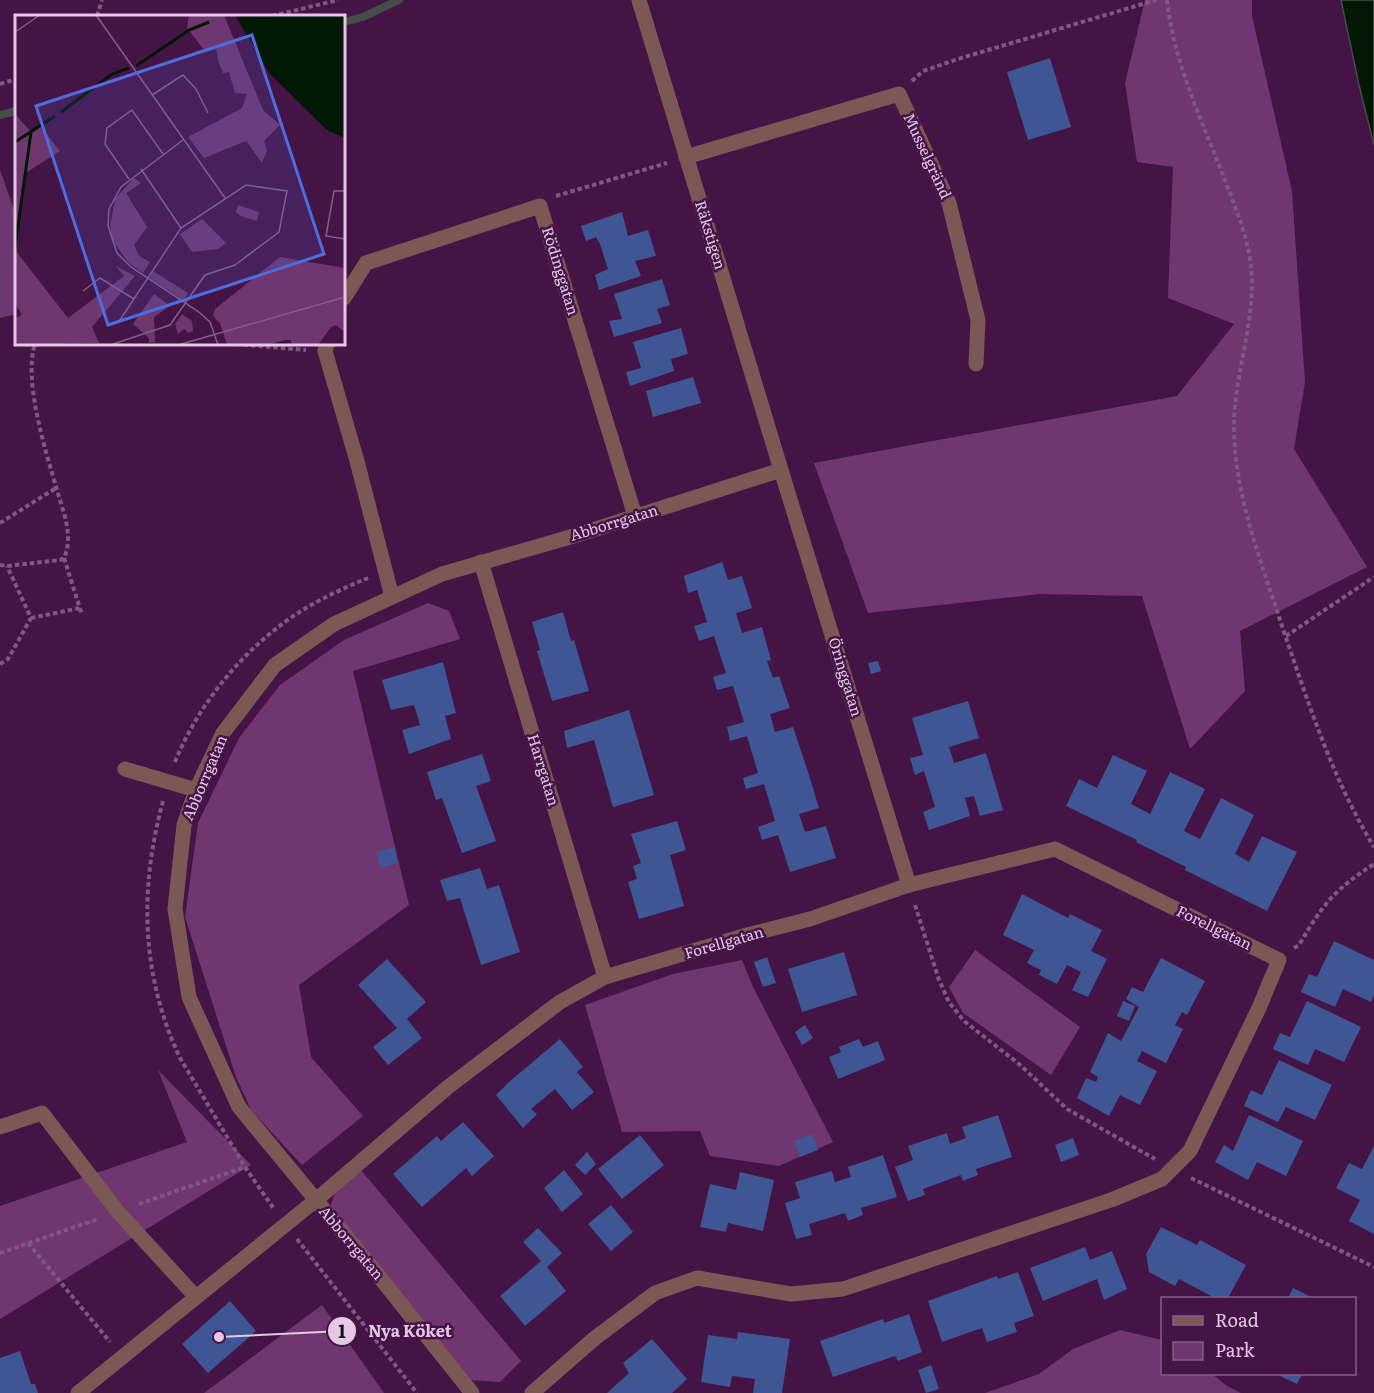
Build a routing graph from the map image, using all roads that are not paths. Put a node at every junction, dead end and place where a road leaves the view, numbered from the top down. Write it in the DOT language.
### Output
graph roads {
  1 [pos="639,0"];
  2 [pos="686,157"];
  3 [pos="345,296"];
  4 [pos="326,347"];
  5 [pos="976,364"];
  6 [pos="781,470"];
  7 [pos="634,516"];
  8 [pos="481,562"];
  9 [pos="392,597"];
  10 [pos="125,769"];
  11 [pos="196,790"];
  12 [pos="909,885"];
  13 [pos="605,977"];
  14 [pos="0,1127"];
  15 [pos="316,1200"];
  16 [pos="196,1297"];
  17 [pos="78,1393"];
  18 [pos="472,1393"];
  19 [pos="532,1393"];
  1 -- 2 [label="street, Räkstigen"];
  2 -- 5 [label="street, Musselgränd"];
  2 -- 6 [label="street, Räkstigen"];
  3 -- 7 [label="street, Rödinggatan"];
  4 -- 9 [label="street"];
  6 -- 7 [label="street, Abborrgatan"];
  6 -- 12 [label="street, Öringgatan"];
  7 -- 8 [label="street, Abborrgatan"];
  8 -- 9 [label="street, Abborrgatan"];
  8 -- 13 [label="street, Harrgatan"];
  9 -- 11 [label="street, Abborrgatan"];
  10 -- 11 [label="street"];
  11 -- 15 [label="street, Abborrgatan"];
  12 -- 13 [label="street, Forellgatan"];
  12 -- 19 [label="street, Forellgatan"];
  13 -- 15 [label="street, Forellgatan"];
  14 -- 16 [label="street"];
  15 -- 16 [label="street, Forellgatan"];
  15 -- 18 [label="street, Abborrgatan"];
  16 -- 17 [label="street, Forellgatan"];
}
